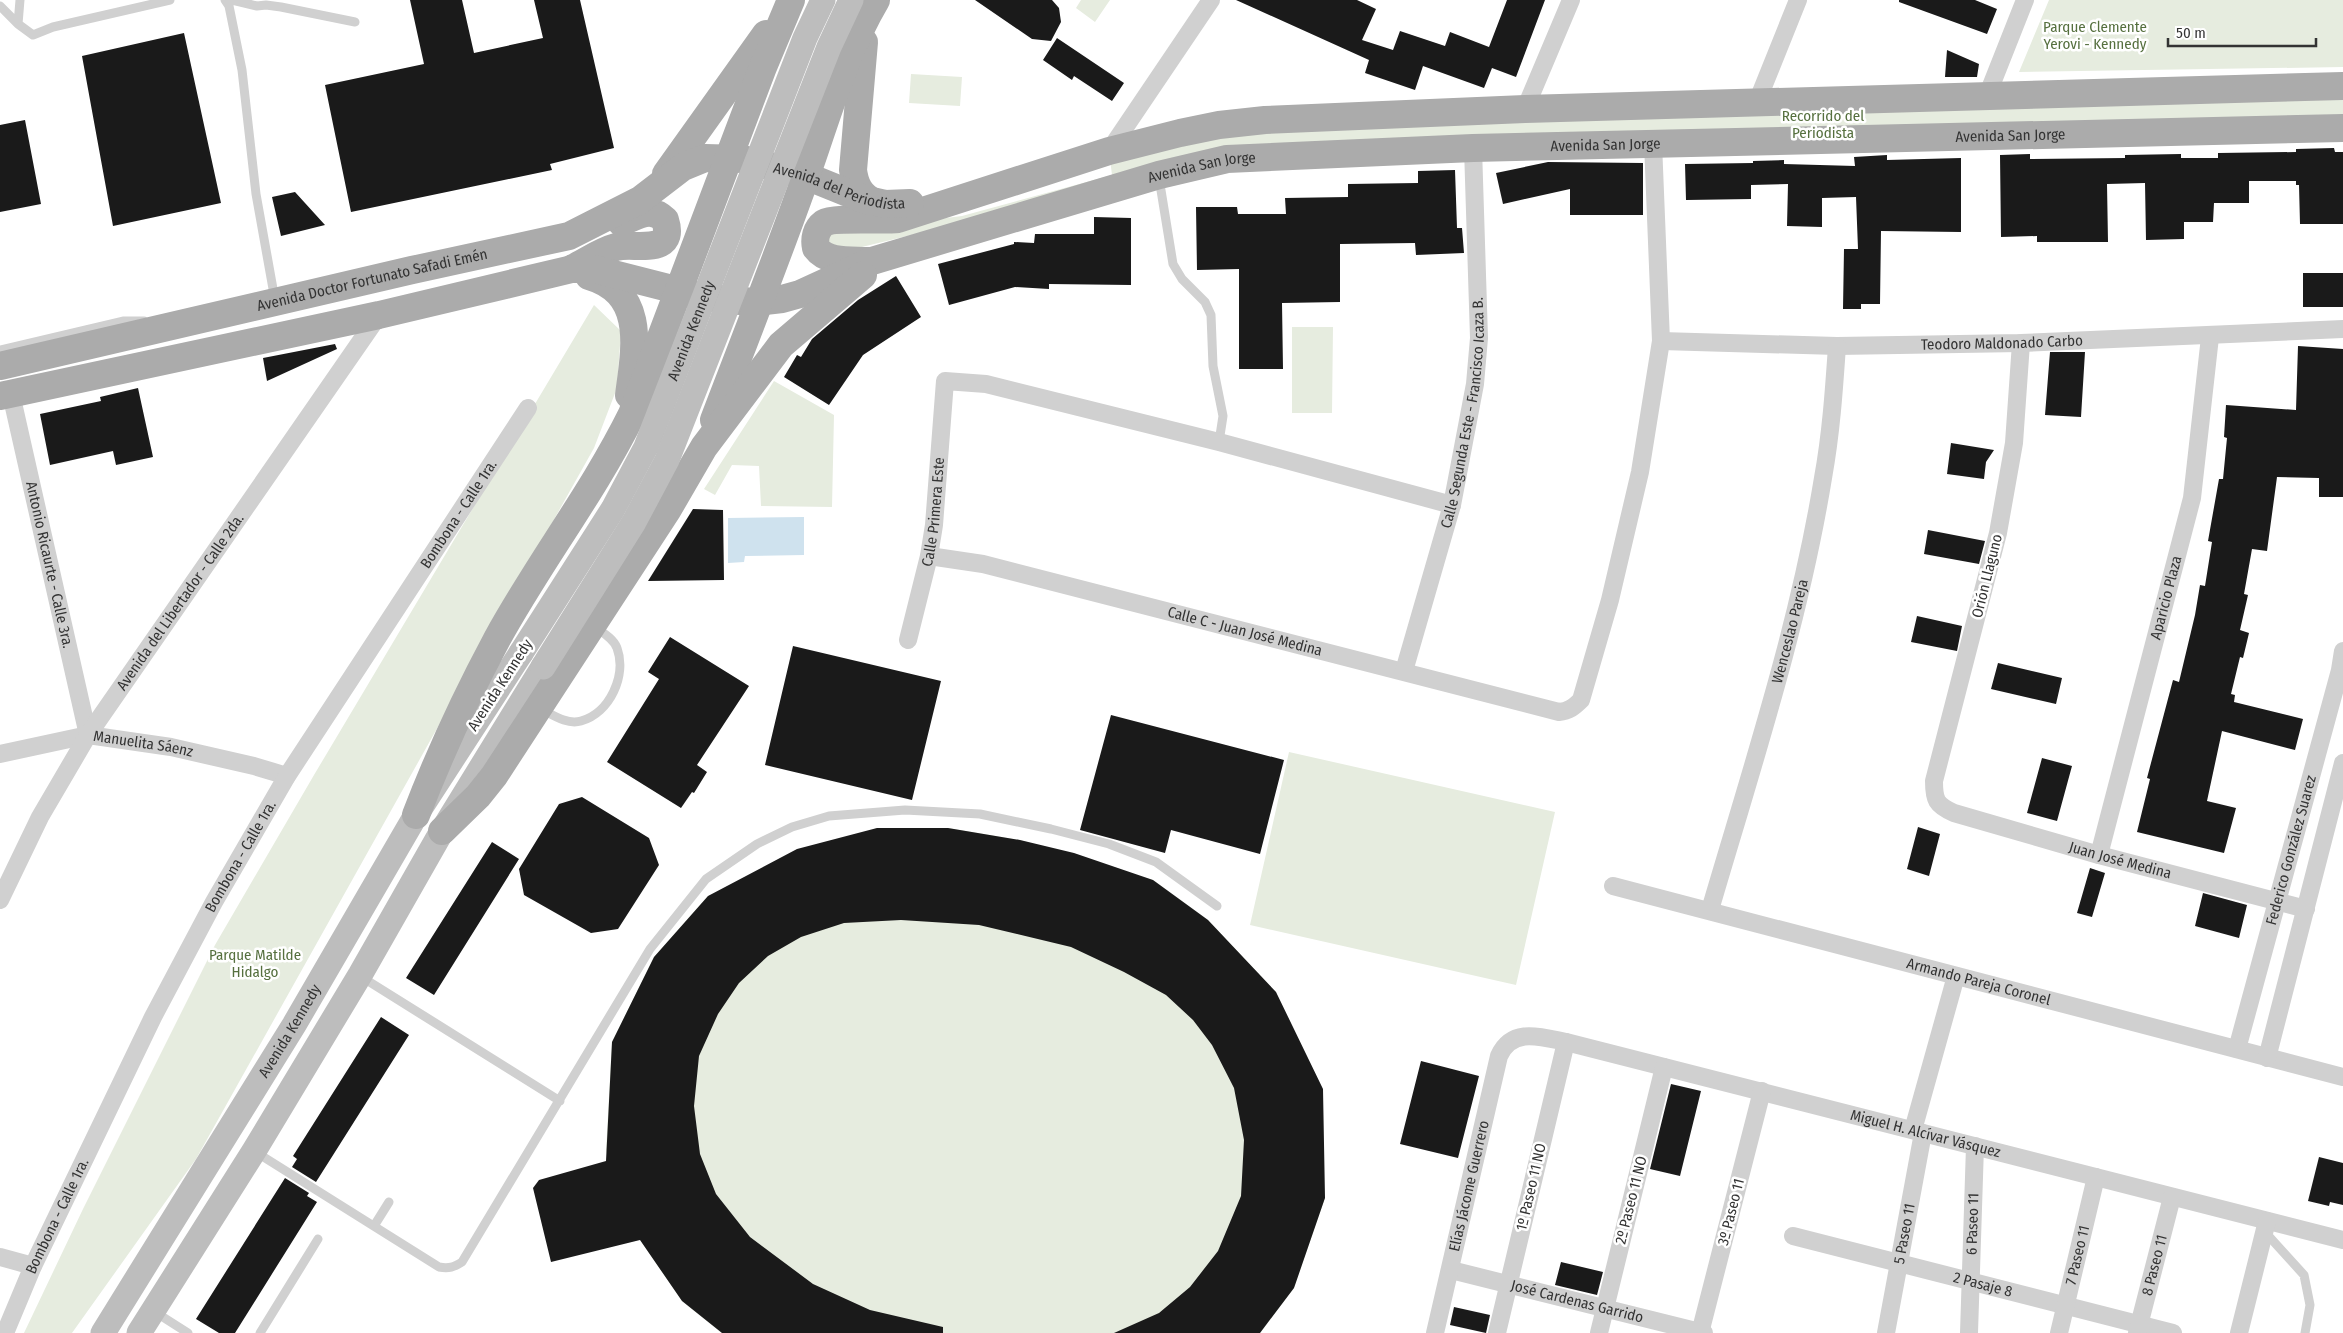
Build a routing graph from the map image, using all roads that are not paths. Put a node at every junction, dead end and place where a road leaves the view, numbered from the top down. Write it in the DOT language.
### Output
graph roads {
  1 [pos="20,0"];
  2 [pos="170,0"];
  3 [pos="225,0"];
  4 [pos="232,0"];
  5 [pos="790,0"];
  6 [pos="823,0"];
  7 [pos="851,0"];
  8 [pos="877,0"];
  9 [pos="1211,0"];
  10 [pos="1571,0"];
  11 [pos="1798,0"];
  12 [pos="2025,0"];
  13 [pos="0,6"];
  14 [pos="355,22"];
  15 [pos="18,24"];
  16 [pos="763,67"];
  17 [pos="2343,86"];
  18 [pos="834,95"];
  19 [pos="1987,96"];
  20 [pos="1757,102"];
  21 [pos="1525,109"];
  22 [pos="2343,128"];
  23 [pos="1652,143"];
  24 [pos="1473,148"];
  25 [pos="1109,151"];
  26 [pos="728,157"];
  27 [pos="1159,175"];
  28 [pos="806,176"];
  29 [pos="656,188"];
  30 [pos="874,202"];
  31 [pos="951,203"];
  32 [pos="569,236"];
  33 [pos="877,260"];
  34 [pos="565,271"];
  35 [pos="680,291"];
  36 [pos="276,301"];
  37 [pos="758,302"];
  38 [pos="379,316"];
  39 [pos="192,321"];
  40 [pos="2343,330"];
  41 [pos="2210,336"];
  42 [pos="1662,341"];
  43 [pos="2021,343"];
  44 [pos="1837,346"];
  45 [pos="0,350"];
  46 [pos="0,366"];
  47 [pos="647,378"];
  48 [pos="6,395"];
  49 [pos="528,408"];
  50 [pos="719,408"];
  51 [pos="1219,442"];
  52 [pos="704,447"];
  53 [pos="610,457"];
  54 [pos="1452,505"];
  55 [pos="929,556"];
  56 [pos="592,625"];
  57 [pos="908,640"];
  58 [pos="2343,651"];
  59 [pos="2341,670"];
  60 [pos="1404,671"];
  61 [pos="539,708"];
  62 [pos="88,735"];
  63 [pos="0,754"];
  64 [pos="2343,763"];
  65 [pos="287,776"];
  66 [pos="1938,805"];
  67 [pos="416,815"];
  68 [pos="442,831"];
  69 [pos="2099,855"];
  70 [pos="1613,886"];
  71 [pos="0,900"];
  72 [pos="2275,902"];
  73 [pos="1217,906"];
  74 [pos="2306,909"];
  75 [pos="1710,910"];
  76 [pos="360,975"];
  77 [pos="1956,976"];
  78 [pos="1508,1041"];
  79 [pos="1566,1042"];
  80 [pos="2237,1049"];
  81 [pos="2267,1058"];
  82 [pos="1664,1067"];
  83 [pos="2343,1077"];
  84 [pos="1762,1092"];
  85 [pos="560,1101"];
  86 [pos="1918,1132"];
  87 [pos="1975,1146"];
  88 [pos="254,1150"];
  89 [pos="2096,1177"];
  90 [pos="2172,1197"];
  91 [pos="389,1202"];
  92 [pos="374,1226"];
  93 [pos="2266,1226"];
  94 [pos="1793,1236"];
  95 [pos="318,1239"];
  96 [pos="2343,1240"];
  97 [pos="0,1257"];
  98 [pos="1898,1263"];
  99 [pos="32,1266"];
  100 [pos="1451,1270"];
  101 [pos="1970,1282"];
  102 [pos="1508,1284"];
  103 [pos="2065,1306"];
  104 [pos="1604,1308"];
  105 [pos="153,1310"];
  106 [pos="2138,1329"];
  107 [pos="5,1333"];
  108 [pos="103,1333"];
  109 [pos="139,1333"];
  110 [pos="188,1333"];
  111 [pos="260,1333"];
  112 [pos="1435,1333"];
  113 [pos="1497,1333"];
  114 [pos="1599,1333"];
  115 [pos="1702,1333"];
  116 [pos="1886,1333"];
  117 [pos="1969,1333"];
  118 [pos="2059,1333"];
  119 [pos="2173,1333"];
  120 [pos="2239,1333"];
  121 [pos="2305,1333"];
  1 -- 15 [label="lane"];
  2 -- 15 [label="lane"];
  3 -- 36 [label="lane"];
  4 -- 14 [label="lane"];
  5 -- 16 [label="main road"];
  5 -- 29 [label="main road"];
  6 -- 67 [label="main road, Avenida Kennedy, bridge"];
  7 -- 68 [label="main road, Avenida Kennedy, bridge"];
  8 -- 18 [label="main road"];
  8 -- 30 [label="main road"];
  9 -- 25 [label="street"];
  10 -- 21 [label="street"];
  11 -- 20 [label="street"];
  12 -- 19 [label="street"];
  13 -- 15 [label="lane"];
  16 -- 18 [label="main road"];
  16 -- 26 [label="main road"];
  17 -- 19 [label="main road"];
  18 -- 28 [label="main road"];
  19 -- 20 [label="main road"];
  20 -- 21 [label="main road"];
  21 -- 25 [label="main road"];
  22 -- 23 [label="main road, Avenida San Jorge"];
  23 -- 24 [label="main road, Avenida San Jorge"];
  23 -- 42 [label="street"];
  24 -- 27 [label="main road, Avenida San Jorge"];
  24 -- 54 [label="street, Calle Segunda Este - Francisco Icaza B."];
  25 -- 31 [label="main road"];
  26 -- 28 [label="main road, Avenida del Periodista"];
  26 -- 29 [label="main road, Avenida Doctor Fortunato Safadi Emén"];
  26 -- 35 [label="main road"];
  27 -- 33 [label="main road, Avenida San Jorge"];
  27 -- 51 [label="lane"];
  28 -- 30 [label="main road, Avenida del Periodista"];
  28 -- 37 [label="main road"];
  29 -- 32 [label="main road, Avenida Doctor Fortunato Safadi Emén"];
  30 -- 31 [label="main road, Avenida del Periodista"];
  31 -- 33 [label="main road"];
  32 -- 34 [label="main road"];
  32 -- 36 [label="main road, Avenida Doctor Fortunato Safadi Emén"];
  33 -- 37 [label="main road"];
  33 -- 52 [label="main road"];
  34 -- 35 [label="main road"];
  34 -- 38 [label="main road"];
  34 -- 53 [label="main road"];
  35 -- 37 [label="main road"];
  35 -- 47 [label="main road"];
  36 -- 39 [label="main road, Avenida Doctor Fortunato Safadi Emén"];
  37 -- 50 [label="main road"];
  38 -- 48 [label="main road"];
  38 -- 62 [label="street, Avenida del Libertador - Calle 2da."];
  39 -- 45 [label="lane"];
  39 -- 46 [label="main road, Avenida Doctor Fortunato Safadi Emén"];
  40 -- 41 [label="street, Teodoro Maldonado Carbo"];
  41 -- 43 [label="street, Teodoro Maldonado Carbo"];
  41 -- 69 [label="street, Aparicio Plaza"];
  42 -- 44 [label="street, Teodoro Maldonado Carbo"];
  42 -- 60 [label="street, Calle C - Juan José Medina"];
  43 -- 44 [label="street, Teodoro Maldonado Carbo"];
  43 -- 66 [label="street, Orión Llaguno"];
  44 -- 75 [label="street, Wenceslao Pareja"];
  47 -- 50 [label="main road"];
  47 -- 53 [label="main road"];
  48 -- 62 [label="street, Antonio Ricaurte - Calle 3ra."];
  49 -- 65 [label="street, Bombona - Calle 1ra."];
  50 -- 52 [label="main road"];
  51 -- 54 [label="street"];
  51 -- 55 [label="street, Calle Primera Este"];
  52 -- 56 [label="main road"];
  53 -- 67 [label="main road"];
  54 -- 60 [label="street, Calle Segunda Este - Francisco Icaza B."];
  55 -- 57 [label="street, Calle Primera Este"];
  55 -- 60 [label="street, Calle C - Juan José Medina"];
  56 -- 61 [label="main road"];
  56 -- 61 [label="lane"];
  58 -- 59 [label="street, Federico González Suarez"];
  59 -- 72 [label="street, Federico González Suarez"];
  61 -- 68 [label="main road"];
  62 -- 63 [label="street, Manuelita Sáenz"];
  62 -- 65 [label="street, Manuelita Sáenz"];
  62 -- 71 [label="street, Avenida del Libertador - Calle 2da."];
  64 -- 74 [label="street, Federico González Suarez"];
  65 -- 99 [label="street, Bombona - Calle 1ra."];
  66 -- 69 [label="street, Juan José Medina"];
  67 -- 108 [label="main road, Avenida Kennedy"];
  68 -- 76 [label="main road, Avenida Kennedy"];
  69 -- 72 [label="street, Juan José Medina"];
  70 -- 75 [label="street, Armando Pareja Coronel"];
  72 -- 74 [label="street, Juan José Medina"];
  72 -- 80 [label="street, Federico González Suarez"];
  73 -- 85 [label="lane"];
  74 -- 81 [label="street, Federico González Suarez"];
  75 -- 77 [label="street, Armando Pareja Coronel"];
  76 -- 85 [label="lane"];
  76 -- 88 [label="main road, Avenida Kennedy"];
  77 -- 80 [label="street, Armando Pareja Coronel"];
  77 -- 86 [label="street, 5 Paseo 11"];
  78 -- 79 [label="street, Miguel H. Alcívar Vásquez"];
  78 -- 100 [label="street, Elías Jácome Guerrero"];
  79 -- 82 [label="street, Miguel H. Alcívar Vásquez"];
  79 -- 102 [label="street, 1º Paseo 11 NO"];
  80 -- 81 [label="street, Armando Pareja Coronel"];
  81 -- 83 [label="street, Armando Pareja Coronel"];
  82 -- 84 [label="street, Miguel H. Alcívar Vásquez"];
  82 -- 104 [label="street, 2º Paseo 11 NO"];
  84 -- 86 [label="street, Miguel H. Alcívar Vásquez"];
  84 -- 115 [label="street, 3º Paseo 11"];
  85 -- 92 [label="lane"];
  86 -- 87 [label="street, Miguel H. Alcívar Vásquez"];
  86 -- 98 [label="street, 5 Paseo 11"];
  87 -- 89 [label="street, Miguel H. Alcívar Vásquez"];
  87 -- 101 [label="street, 6 Paseo 11"];
  88 -- 92 [label="lane"];
  88 -- 105 [label="main road, Avenida Kennedy"];
  89 -- 90 [label="street, Miguel H. Alcívar Vásquez"];
  89 -- 103 [label="street, 7 Paseo 11"];
  90 -- 93 [label="street, Miguel H. Alcívar Vásquez"];
  90 -- 106 [label="street, 8 Paseo 11"];
  91 -- 92 [label="lane"];
  93 -- 96 [label="street, Miguel H. Alcívar Vásquez"];
  93 -- 120 [label="street"];
  93 -- 121 [label="lane"];
  94 -- 98 [label="street, 2 Pasaje 8"];
  95 -- 111 [label="lane"];
  97 -- 99 [label="street"];
  98 -- 101 [label="street, 2 Pasaje 8"];
  98 -- 116 [label="street, 5 Paseo 11"];
  99 -- 107 [label="street, Bombona - Calle 1ra."];
  100 -- 102 [label="street, José Cardenas Garrido"];
  100 -- 112 [label="street, Elías Jácome Guerrero"];
  101 -- 103 [label="street, 2 Pasaje 8"];
  101 -- 117 [label="street, 6 Paseo 11"];
  102 -- 104 [label="street, José Cardenas Garrido"];
  102 -- 113 [label="street, 1º Paseo 11 NO"];
  103 -- 106 [label="street, 2 Pasaje 8"];
  103 -- 118 [label="street, 7 Paseo 11"];
  104 -- 114 [label="street, 2º Paseo 11 NO"];
  104 -- 115 [label="street, José Cardenas Garrido"];
  105 -- 109 [label="main road, Avenida Kennedy"];
  105 -- 110 [label="lane"];
  106 -- 119 [label="street, 2 Pasaje 8"];
}
